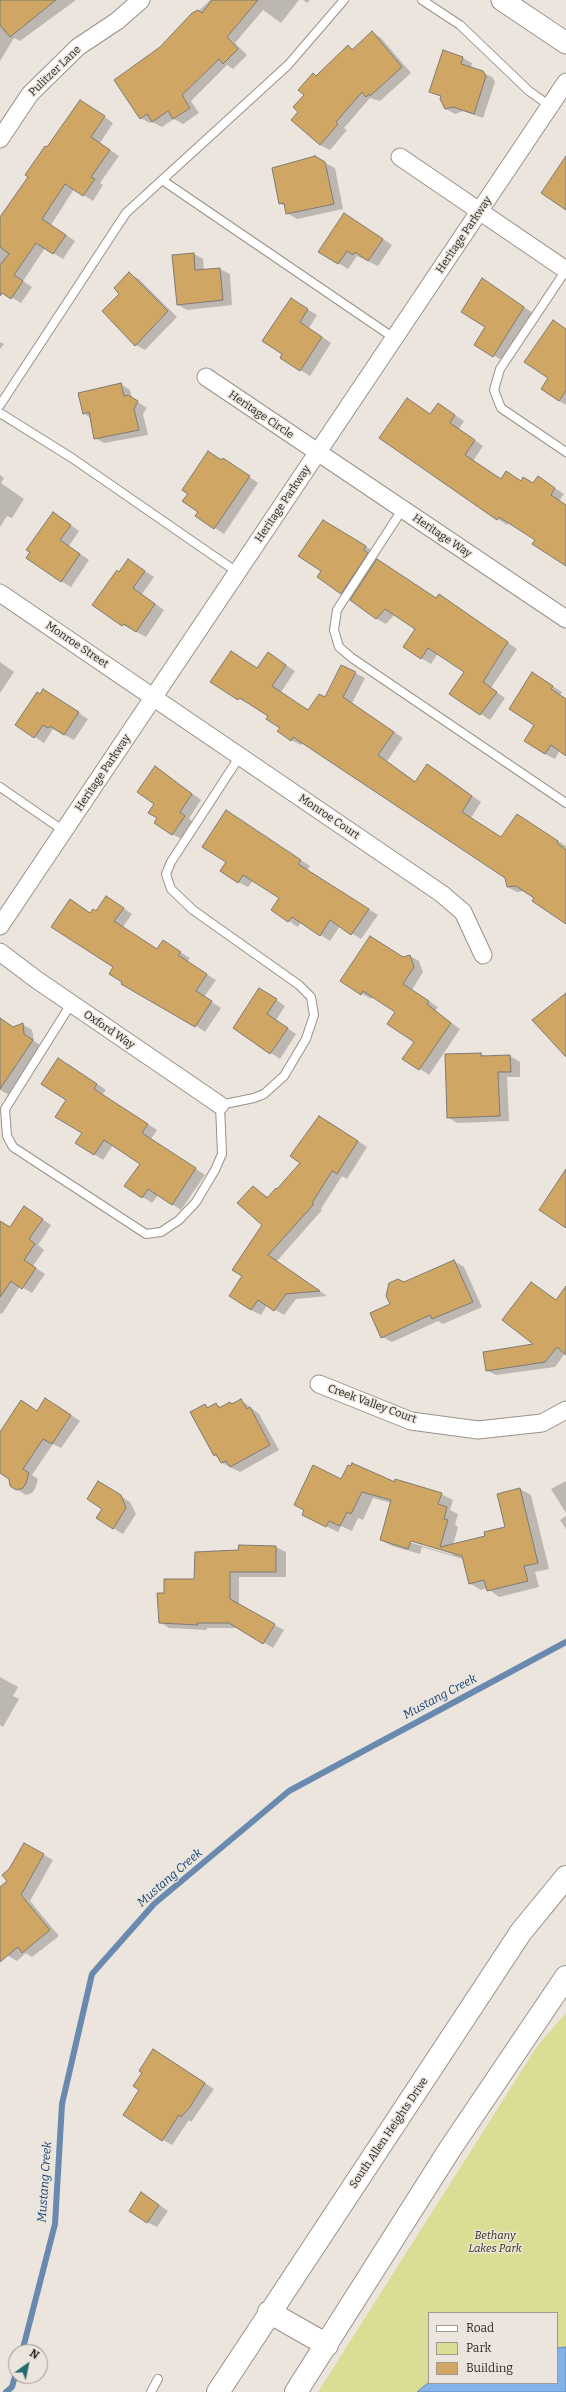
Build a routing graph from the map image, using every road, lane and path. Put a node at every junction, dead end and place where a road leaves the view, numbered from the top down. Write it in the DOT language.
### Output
graph roads {
  1 [pos="141,0"];
  2 [pos="344,0"];
  3 [pos="422,0"];
  4 [pos="502,0"];
  5 [pos="566,43"];
  6 [pos="566,82"];
  7 [pos="550,106"];
  8 [pos="0,139"];
  9 [pos="400,157"];
  10 [pos="162,180"];
  11 [pos="479,211"];
  12 [pos="566,270"];
  13 [pos="394,338"];
  14 [pos="206,377"];
  15 [pos="0,405"];
  16 [pos="0,413"];
  17 [pos="566,452"];
  18 [pos="317,453"];
  19 [pos="402,510"];
  20 [pos="237,572"];
  21 [pos="0,593"];
  22 [pos="566,619"];
  23 [pos="154,697"];
  24 [pos="240,756"];
  25 [pos="0,787"];
  26 [pos="566,803"];
  27 [pos="64,831"];
  28 [pos="0,926"];
  29 [pos="0,952"];
  30 [pos="483,955"];
  31 [pos="71,1004"];
  32 [pos="220,1106"];
  33 [pos="319,1384"];
  34 [pos="566,1410"];
  35 [pos="566,1877"];
  36 [pos="566,1977"];
  37 [pos="270,2312"];
  38 [pos="327,2345"];
  39 [pos="158,2379"];
  40 [pos="151,2392"];
  41 [pos="218,2392"];
  42 [pos="296,2392"];
  1 -- 8 [label="street, Pulitzer Lane"];
  2 -- 10 [label="lane"];
  3 -- 7 [label="lane"];
  4 -- 5 [label="street"];
  6 -- 7 [label="street, Heritage Parkway"];
  7 -- 11 [label="street, Heritage Parkway"];
  9 -- 11 [label="street"];
  10 -- 13 [label="lane"];
  10 -- 15 [label="lane"];
  11 -- 12 [label="street"];
  11 -- 13 [label="street, Heritage Parkway"];
  12 -- 17 [label="lane"];
  13 -- 18 [label="street, Heritage Parkway"];
  14 -- 18 [label="street, Heritage Circle"];
  16 -- 20 [label="lane"];
  18 -- 19 [label="street, Heritage Way"];
  18 -- 20 [label="street, Heritage Parkway"];
  19 -- 22 [label="street, Heritage Way"];
  19 -- 26 [label="lane"];
  20 -- 23 [label="street, Heritage Parkway"];
  21 -- 23 [label="street, Monroe Street"];
  23 -- 24 [label="street, Monroe Court"];
  23 -- 27 [label="street, Heritage Parkway"];
  24 -- 30 [label="street, Monroe Court"];
  24 -- 32 [label="lane"];
  25 -- 27 [label="lane"];
  27 -- 28 [label="street, Heritage Parkway"];
  29 -- 31 [label="street, Oxford Way"];
  31 -- 32 [label="street, Oxford Way"];
  31 -- 32 [label="lane"];
  33 -- 34 [label="street, Creek Valley Court"];
  35 -- 37 [label="main road, South Allen Heights Drive"];
  36 -- 38 [label="main road"];
  37 -- 38 [label="main road"];
  37 -- 41 [label="main road, South Allen Heights Drive"];
  38 -- 42 [label="main road"];
  39 -- 40 [label="lane"];
}
